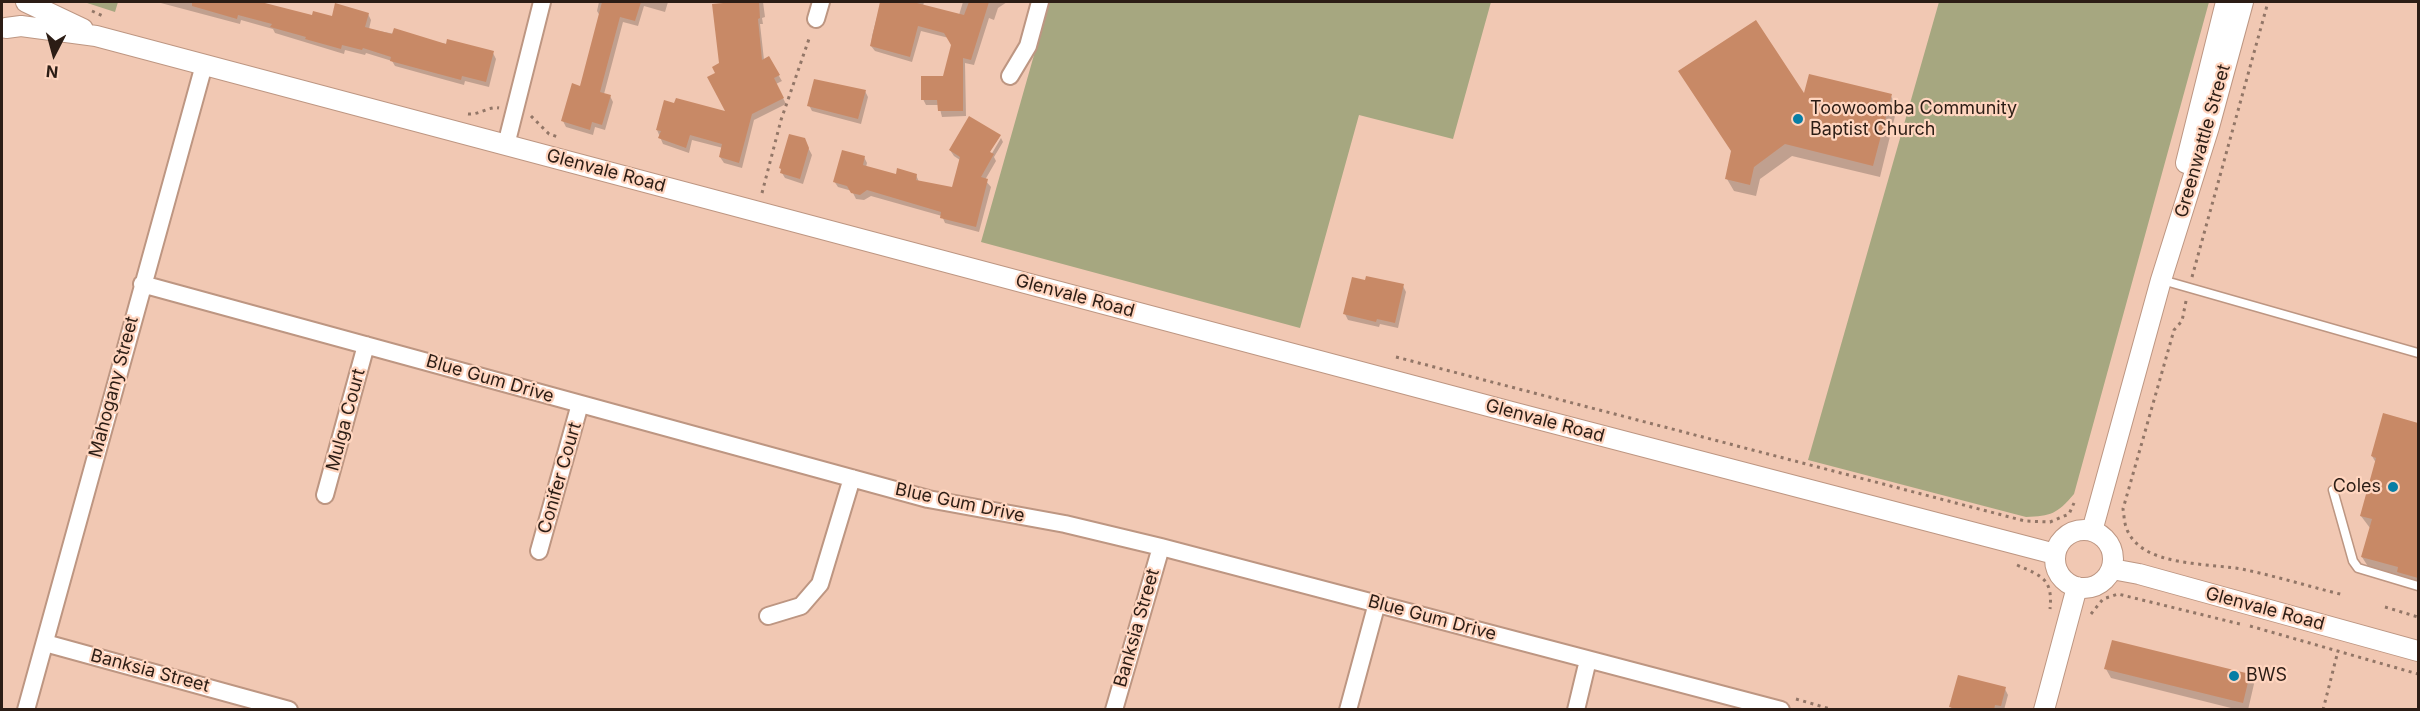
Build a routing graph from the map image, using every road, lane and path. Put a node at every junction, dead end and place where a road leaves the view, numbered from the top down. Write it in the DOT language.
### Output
graph roads {
  1 [pos="15,2"];
  2 [pos="26,2"];
  3 [pos="542,2"];
  4 [pos="821,2"];
  5 [pos="1040,2"];
  6 [pos="2226,2"];
  7 [pos="2243,2"];
  8 [pos="2268,2"];
  9 [pos="88,8"];
  10 [pos="816,19"];
  11 [pos="110,20"];
  12 [pos="4,29"];
  13 [pos="96,36"];
  14 [pos="204,65"];
  15 [pos="1010,76"];
  16 [pos="514,112"];
  17 [pos="464,114"];
  18 [pos="567,140"];
  19 [pos="506,145"];
  20 [pos="761,195"];
  21 [pos="2161,280"];
  22 [pos="142,284"];
  23 [pos="2189,290"];
  24 [pos="366,345"];
  25 [pos="2418,353"];
  26 [pos="1396,357"];
  27 [pos="580,404"];
  28 [pos="852,478"];
  29 [pos="2333,490"];
  30 [pos="325,495"];
  31 [pos="2074,502"];
  32 [pos="2092,531"];
  33 [pos="1161,547"];
  34 [pos="539,551"];
  35 [pos="2055,554"];
  36 [pos="2112,569"];
  37 [pos="2418,586"];
  38 [pos="2077,587"];
  39 [pos="2344,595"];
  40 [pos="1377,603"];
  41 [pos="2385,607"];
  42 [pos="768,616"];
  43 [pos="2418,617"];
  44 [pos="2089,619"];
  45 [pos="45,643"];
  46 [pos="2338,651"];
  47 [pos="2418,651"];
  48 [pos="1588,660"];
  49 [pos="2418,674"];
  50 [pos="26,710"];
  51 [pos="289,710"];
  52 [pos="1114,710"];
  53 [pos="1348,710"];
  54 [pos="1576,710"];
  55 [pos="1781,710"];
  56 [pos="2044,710"];
  57 [pos="2323,710"];
  1 -- 12 [label="street"];
  2 -- 13 [label="street, Glenvale Road"];
  3 -- 16 [label="street"];
  4 -- 10 [label="street"];
  5 -- 15 [label="street"];
  6 -- 21 [label="street, Greenwattle Street"];
  7 -- 21 [label="street, Greenwattle Street"];
  8 -- 23 [label="path"];
  9 -- 11 [label="path"];
  10 -- 20 [label="path"];
  12 -- 13 [label="street, Glenvale Road"];
  13 -- 14 [label="street, Glenvale Road"];
  14 -- 19 [label="street, Glenvale Road"];
  14 -- 22 [label="street, Mahogany Street"];
  16 -- 17 [label="path"];
  16 -- 18 [label="path"];
  16 -- 19 [label="street"];
  19 -- 35 [label="street, Glenvale Road"];
  21 -- 23 [label="lane"];
  21 -- 32 [label="street, Greenwattle Street"];
  22 -- 24 [label="street, Blue Gum Drive"];
  22 -- 45 [label="street, Mahogany Street"];
  23 -- 25 [label="lane"];
  23 -- 39 [label="path"];
  24 -- 27 [label="street, Blue Gum Drive"];
  24 -- 30 [label="street, Mulga Court"];
  26 -- 31 [label="path"];
  27 -- 28 [label="street, Blue Gum Drive"];
  27 -- 34 [label="street, Conifer Court"];
  28 -- 33 [label="street, Blue Gum Drive"];
  28 -- 42 [label="street"];
  29 -- 37 [label="lane"];
  32 -- 35 [label="street"];
  32 -- 36 [label="street"];
  33 -- 40 [label="street, Blue Gum Drive"];
  33 -- 52 [label="street, Banksia Street"];
  35 -- 38 [label="street"];
  36 -- 38 [label="street"];
  36 -- 47 [label="street, Glenvale Road"];
  38 -- 56 [label="street"];
  40 -- 48 [label="street, Blue Gum Drive"];
  40 -- 53 [label="street"];
  41 -- 43 [label="path"];
  44 -- 46 [label="path"];
  45 -- 50 [label="street, Mahogany Street"];
  45 -- 51 [label="street, Banksia Street"];
  46 -- 49 [label="path"];
  46 -- 57 [label="path"];
  48 -- 54 [label="street"];
  48 -- 55 [label="street, Blue Gum Drive"];
}
